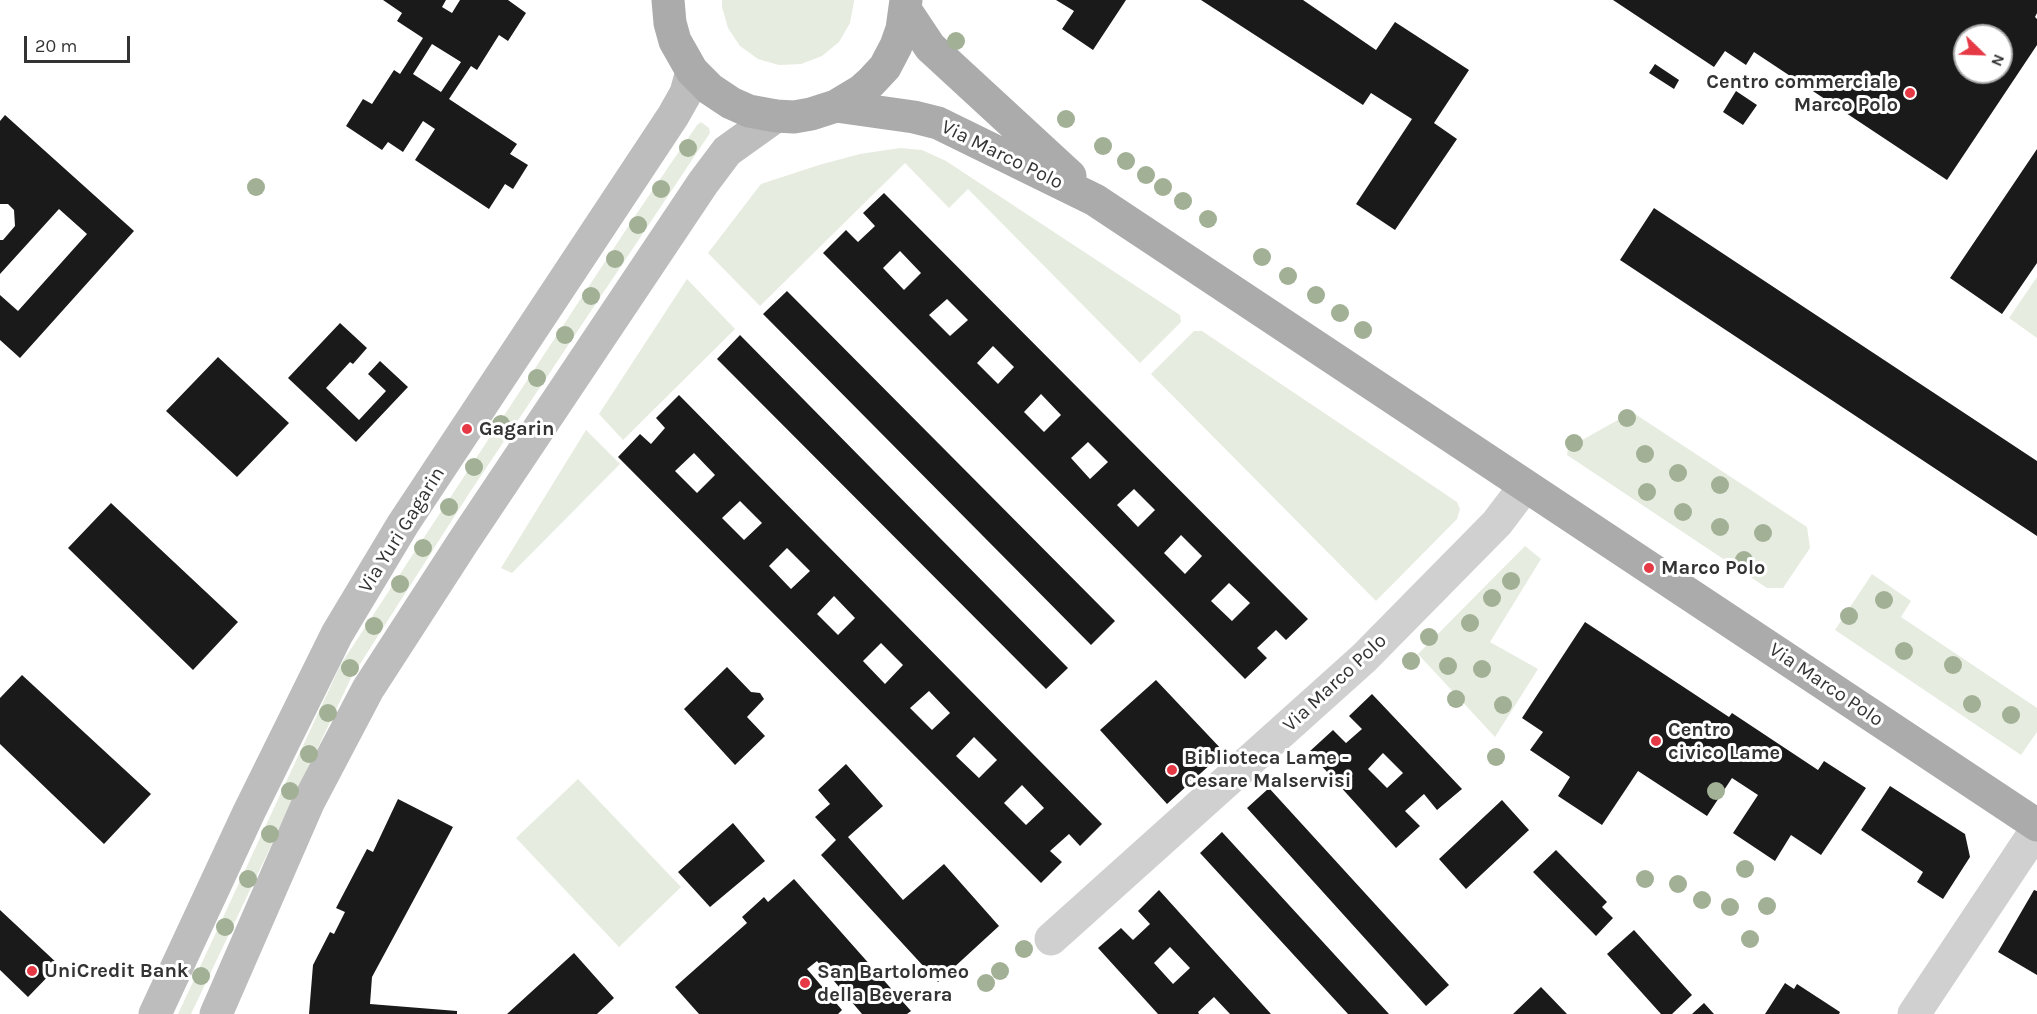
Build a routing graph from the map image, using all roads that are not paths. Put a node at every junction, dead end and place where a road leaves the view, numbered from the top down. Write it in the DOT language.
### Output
graph roads {
  1 [pos="668,0"];
  2 [pos="906,6"];
  3 [pos="692,71"];
  4 [pos="836,106"];
  5 [pos="776,116"];
  6 [pos="1095,200"];
  7 [pos="1525,486"];
  8 [pos="2037,827"];
  9 [pos="1052,939"];
  10 [pos="155,1014"];
  11 [pos="216,1014"];
  12 [pos="1914,1014"];
  1 -- 3 [label="main road"];
  2 -- 4 [label="main road"];
  2 -- 6 [label="main road, Via Marco Polo"];
  3 -- 5 [label="main road"];
  3 -- 10 [label="main road, Via Yuri Gagarin"];
  4 -- 5 [label="main road"];
  4 -- 6 [label="main road, Via Marco Polo"];
  5 -- 11 [label="main road"];
  6 -- 7 [label="main road, Via Marco Polo"];
  7 -- 8 [label="main road, Via Marco Polo"];
  7 -- 9 [label="street, Via Marco Polo"];
  8 -- 12 [label="street"];
}
